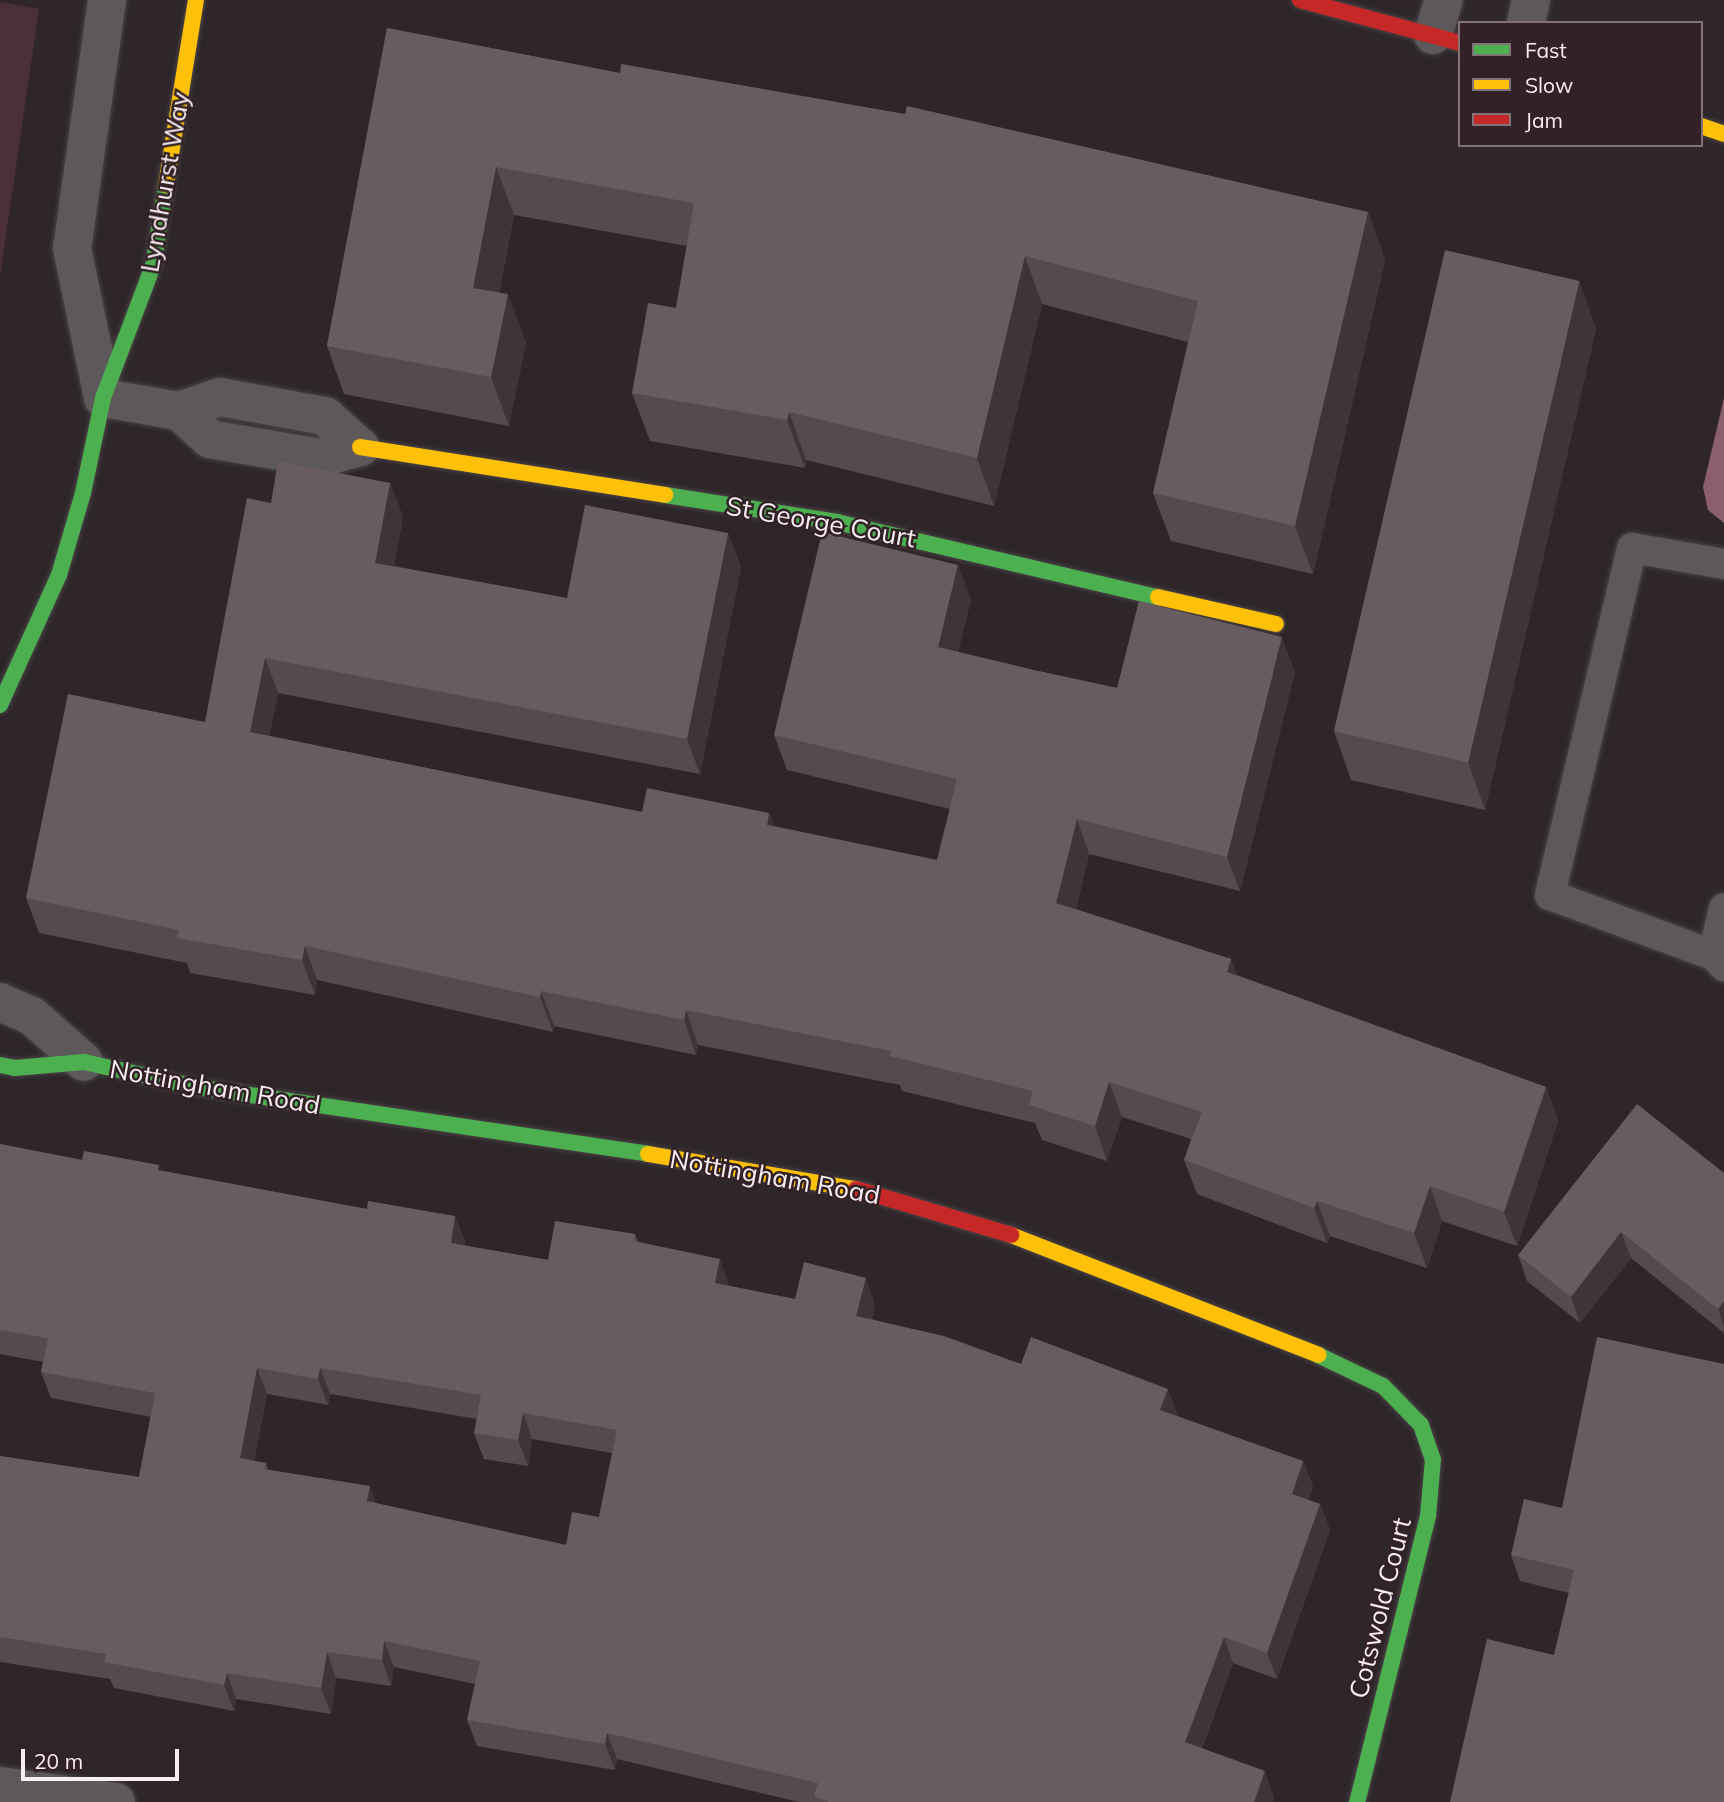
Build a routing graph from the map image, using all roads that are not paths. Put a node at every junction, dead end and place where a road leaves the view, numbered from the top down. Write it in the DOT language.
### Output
graph roads {
  1 [pos="107,0"];
  2 [pos="196,0"];
  3 [pos="1300,0"];
  4 [pos="1531,0"];
  5 [pos="1526,21"];
  6 [pos="1446,26"];
  7 [pos="1703,127"];
  8 [pos="1724,134"];
  9 [pos="103,398"];
  10 [pos="251,403"];
  11 [pos="179,411"];
  12 [pos="243,445"];
  13 [pos="360,447"];
  14 [pos="1724,564"];
  15 [pos="1276,624"];
  16 [pos="0,705"];
  17 [pos="1724,908"];
  18 [pos="1719,961"];
  19 [pos="0,1002"];
  20 [pos="84,1062"];
  21 [pos="0,1065"];
  22 [pos="1421,1425"];
  23 [pos="0,1786"];
  24 [pos="116,1802"];
  25 [pos="1357,1802"];
  1 -- 9 [label="street, Lyndhurst Way"];
  2 -- 9 [label="street, Lyndhurst Way"];
  3 -- 6 [label="street"];
  4 -- 5 [label="street"];
  7 -- 8 [label="street"];
  9 -- 11 [label="street"];
  9 -- 16 [label="street, Lyndhurst Way"];
  10 -- 11 [label="street"];
  10 -- 12 [label="lane"];
  10 -- 13 [label="street"];
  11 -- 12 [label="street, St George Court"];
  12 -- 13 [label="street, St George Court"];
  13 -- 15 [label="street, St George Court"];
  14 -- 18 [label="lane"];
  17 -- 18 [label="lane"];
  19 -- 20 [label="street, Nottingham Road"];
  20 -- 21 [label="street, Nottingham Road"];
  20 -- 22 [label="street, Nottingham Road"];
  22 -- 25 [label="street, Cotswold Court"];
  23 -- 24 [label="street"];
}
